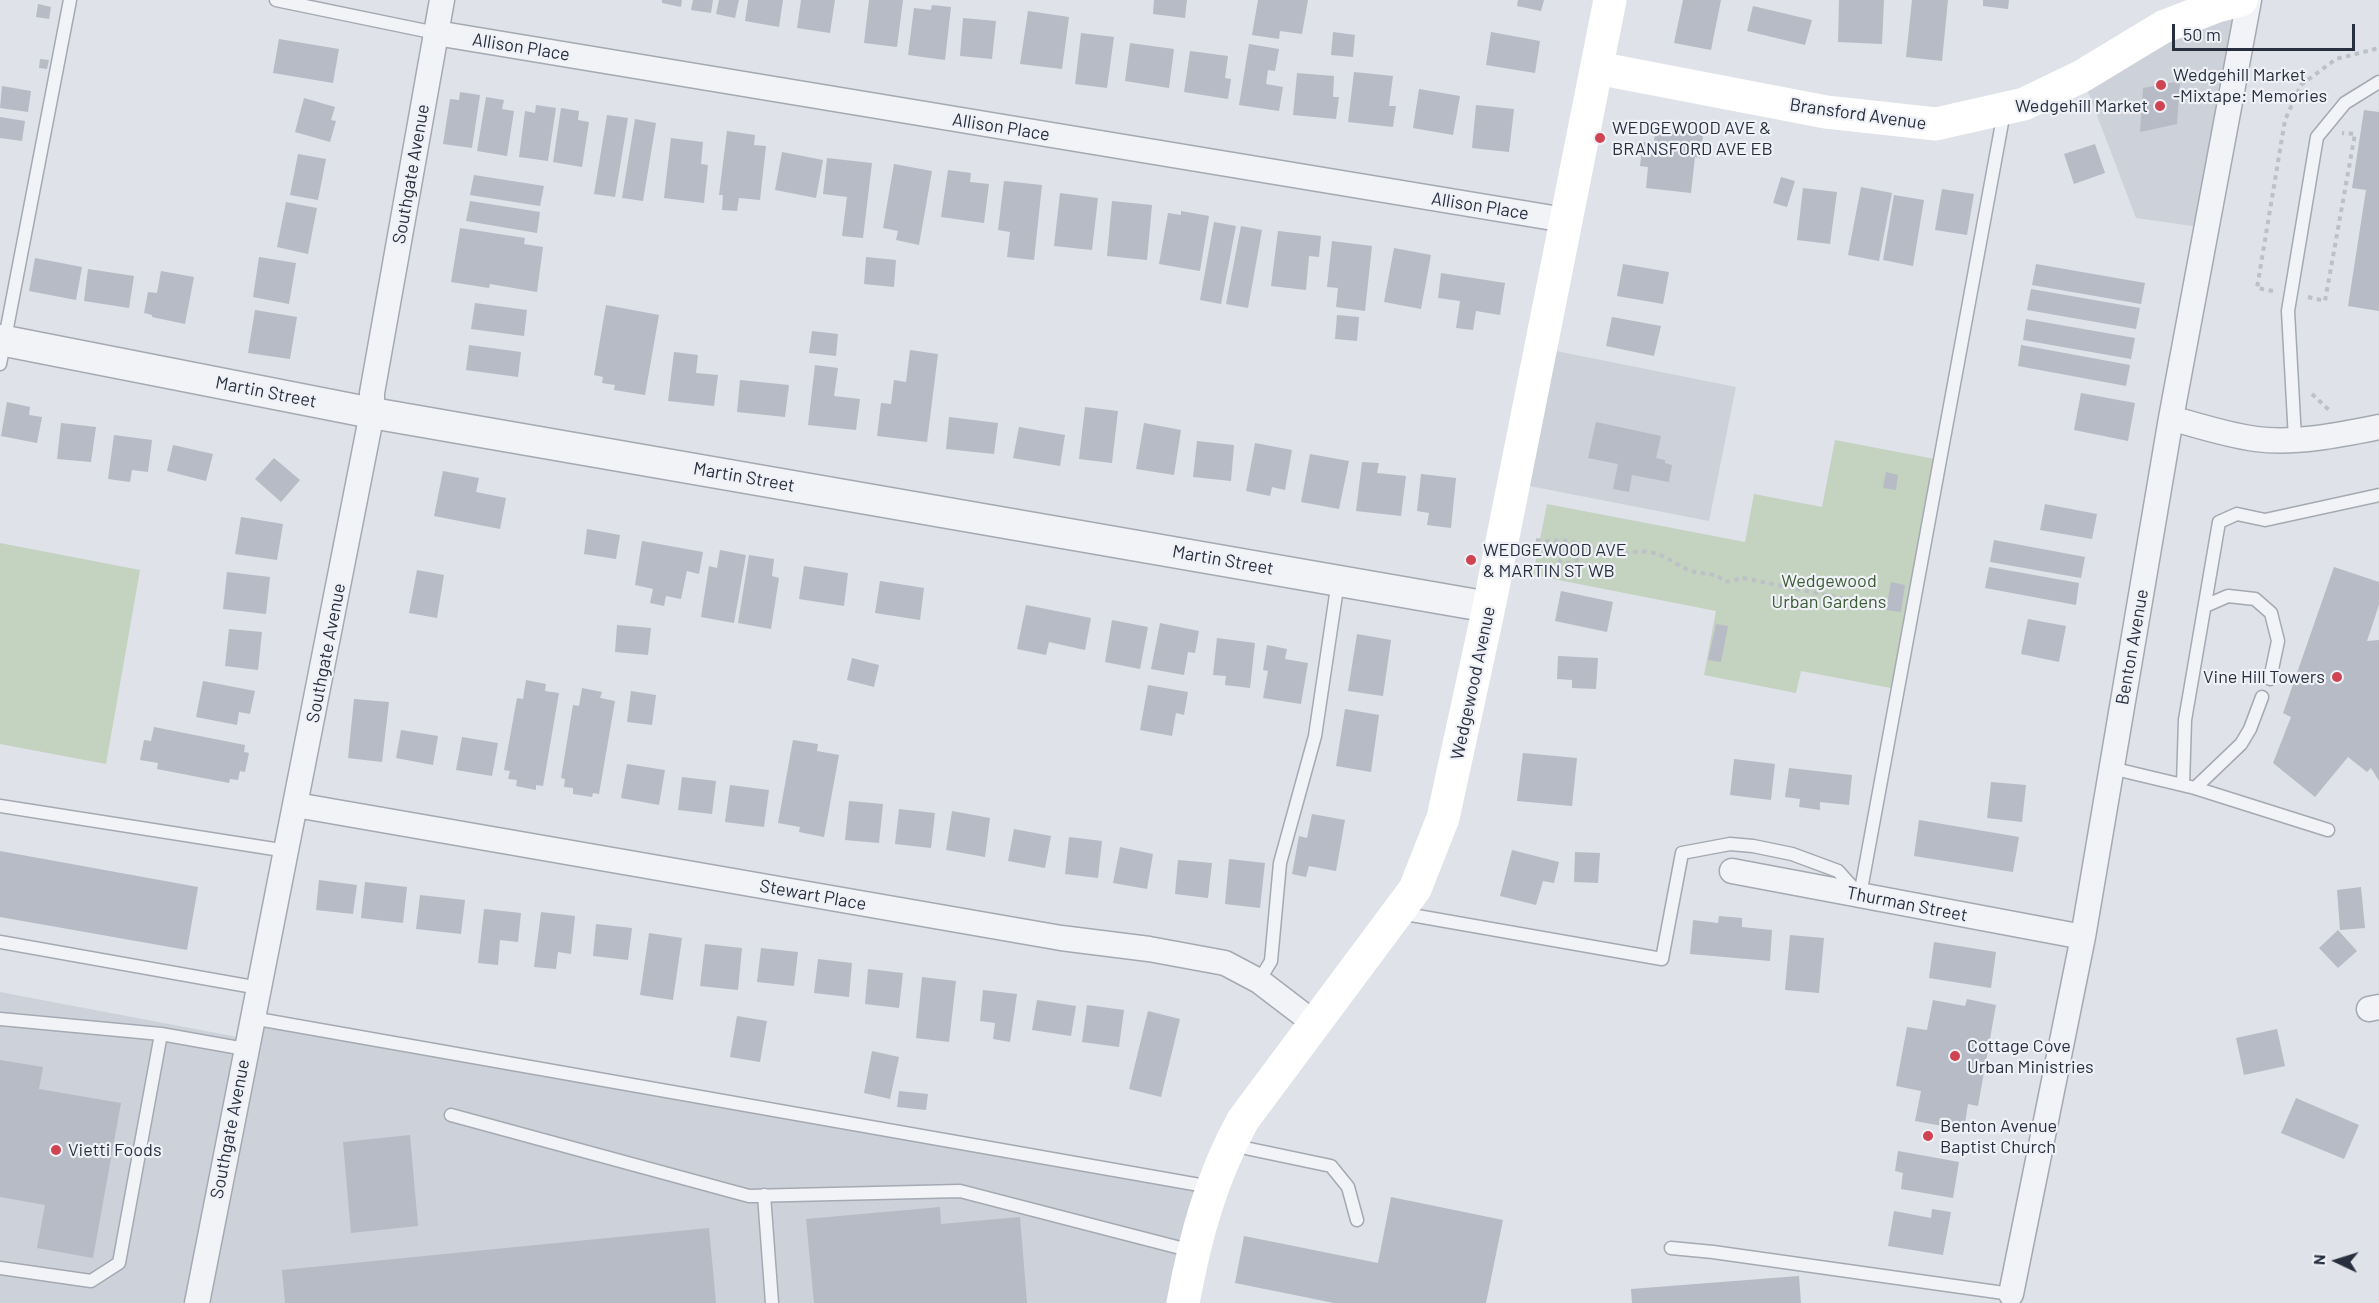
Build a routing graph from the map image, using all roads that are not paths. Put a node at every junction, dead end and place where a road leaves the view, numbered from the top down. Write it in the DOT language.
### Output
graph roads {
  1 [pos="70,0"];
  2 [pos="276,0"];
  3 [pos="442,0"];
  4 [pos="1610,0"];
  5 [pos="2241,0"];
  6 [pos="2249,0"];
  7 [pos="436,33"];
  8 [pos="1597,68"];
  9 [pos="2379,82"];
  10 [pos="2005,108"];
  11 [pos="1566,220"];
  12 [pos="2,348"];
  13 [pos="372,413"];
  14 [pos="2171,418"];
  15 [pos="2379,427"];
  16 [pos="2295,439"];
  17 [pos="2379,495"];
  18 [pos="1338,580"];
  19 [pos="2205,606"];
  20 [pos="1489,608"];
  21 [pos="2270,679"];
  22 [pos="2262,697"];
  23 [pos="2111,768"];
  24 [pos="2189,787"];
  25 [pos="296,805"];
  26 [pos="0,806"];
  27 [pos="2328,830"];
  28 [pos="286,851"];
  29 [pos="1732,871"];
  30 [pos="1860,895"];
  31 [pos="1397,912"];
  32 [pos="2083,937"];
  33 [pos="0,942"];
  34 [pos="1259,981"];
  35 [pos="259,988"];
  36 [pos="252,1018"];
  37 [pos="0,1019"];
  38 [pos="1314,1023"];
  39 [pos="161,1034"];
  40 [pos="245,1049"];
  41 [pos="451,1114"];
  42 [pos="1230,1145"];
  43 [pos="1212,1187"];
  44 [pos="764,1196"];
  45 [pos="1357,1220"];
  46 [pos="1671,1248"];
  47 [pos="1192,1251"];
  48 [pos="0,1268"];
  49 [pos="2011,1294"];
  50 [pos="197,1303"];
  51 [pos="772,1303"];
  52 [pos="1184,1303"];
  1 -- 12 [label="lane"];
  2 -- 7 [label="lane"];
  3 -- 7 [label="street, Southgate Avenue"];
  4 -- 8 [label="main road, Wedgewood Avenue"];
  5 -- 10 [label="main road, Bransford Avenue"];
  6 -- 14 [label="street, Benton Avenue"];
  7 -- 11 [label="street, Allison Place"];
  7 -- 13 [label="street, Southgate Avenue"];
  8 -- 10 [label="main road, Bransford Avenue"];
  8 -- 11 [label="main road, Wedgewood Avenue"];
  9 -- 16 [label="lane"];
  10 -- 30 [label="lane"];
  11 -- 20 [label="main road, Wedgewood Avenue"];
  12 -- 13 [label="street, Martin Street"];
  13 -- 18 [label="street, Martin Street"];
  13 -- 25 [label="street, Southgate Avenue"];
  14 -- 16 [label="street"];
  14 -- 23 [label="street, Benton Avenue"];
  15 -- 16 [label="street"];
  17 -- 19 [label="lane"];
  18 -- 20 [label="street, Martin Street"];
  18 -- 34 [label="lane"];
  19 -- 21 [label="lane"];
  19 -- 24 [label="lane"];
  20 -- 31 [label="main road, Wedgewood Avenue"];
  22 -- 24 [label="lane"];
  23 -- 24 [label="lane"];
  23 -- 32 [label="street, Benton Avenue"];
  24 -- 27 [label="lane"];
  25 -- 28 [label="street, Southgate Avenue"];
  25 -- 34 [label="street, Stewart Place"];
  26 -- 28 [label="lane"];
  28 -- 35 [label="street, Southgate Avenue"];
  29 -- 30 [label="street, Thurman Street"];
  30 -- 31 [label="lane"];
  30 -- 32 [label="street, Thurman Street"];
  31 -- 38 [label="main road, Wedgewood Avenue"];
  32 -- 49 [label="street, Benton Avenue"];
  33 -- 35 [label="lane"];
  34 -- 38 [label="street, Stewart Place"];
  35 -- 36 [label="street, Southgate Avenue"];
  36 -- 40 [label="street, Southgate Avenue"];
  36 -- 43 [label="lane"];
  37 -- 39 [label="lane"];
  38 -- 42 [label="main road, Wedgewood Avenue"];
  39 -- 40 [label="lane"];
  39 -- 48 [label="lane"];
  40 -- 50 [label="street, Southgate Avenue"];
  41 -- 44 [label="lane"];
  42 -- 43 [label="main road, Wedgewood Avenue"];
  42 -- 45 [label="lane"];
  43 -- 47 [label="main road, Wedgewood Avenue"];
  44 -- 47 [label="lane"];
  44 -- 51 [label="lane"];
  46 -- 49 [label="lane"];
  47 -- 52 [label="main road, Wedgewood Avenue"];
}
